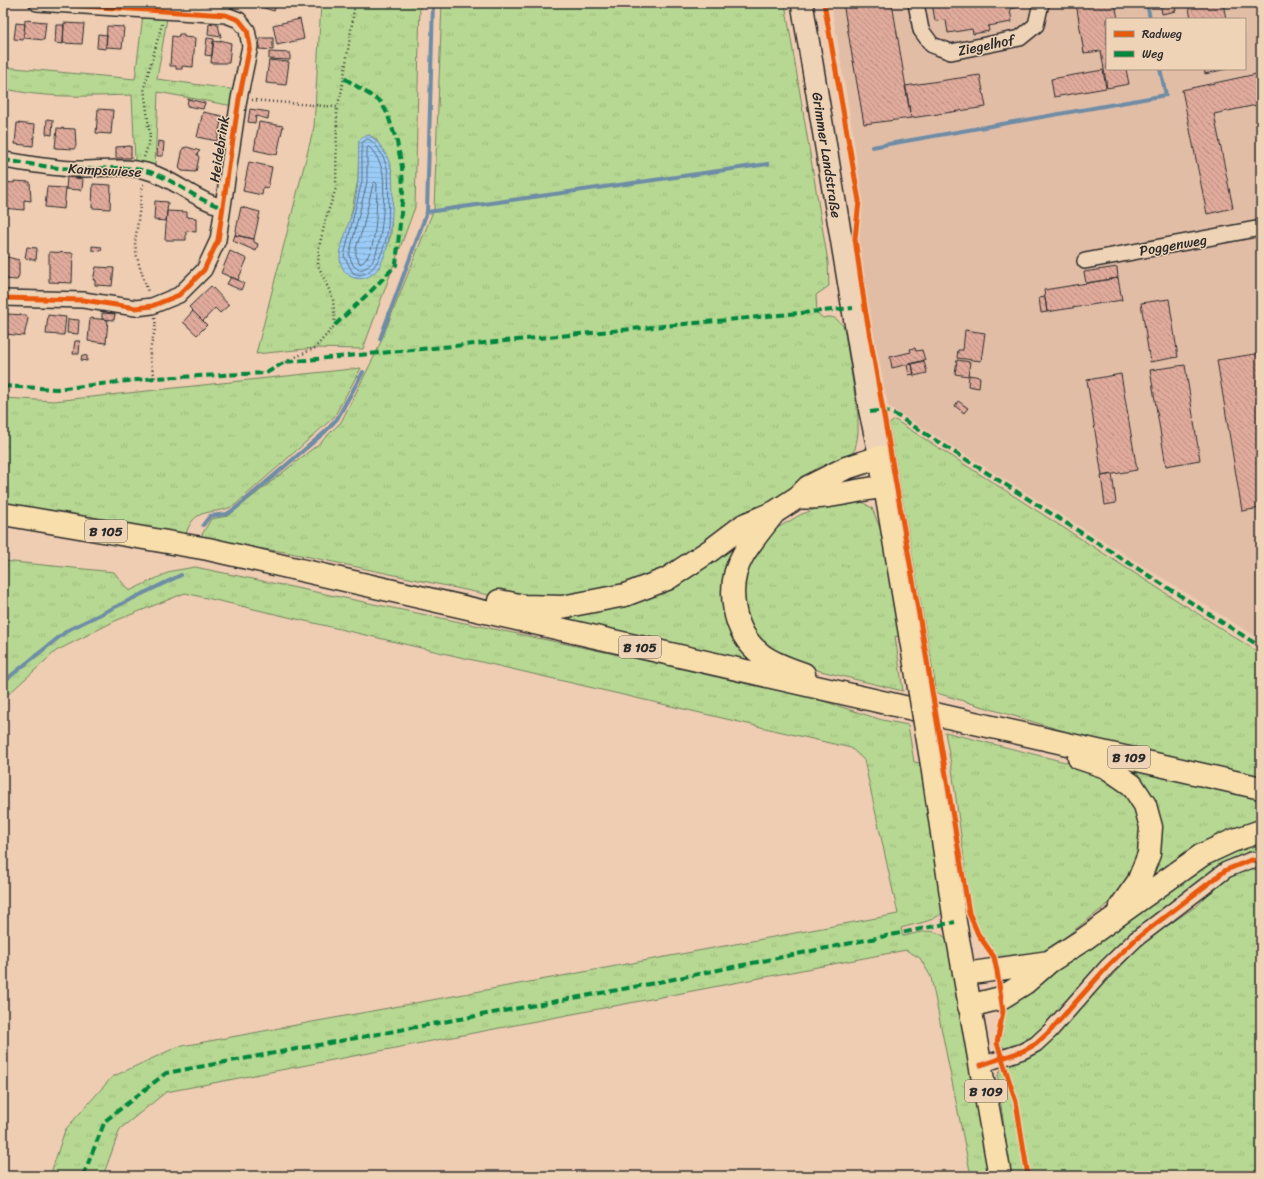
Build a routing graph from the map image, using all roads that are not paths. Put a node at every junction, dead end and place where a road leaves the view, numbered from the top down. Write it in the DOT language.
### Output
graph roads {
  1 [pos="37,3"];
  2 [pos="802,3"];
  3 [pos="916,3"];
  4 [pos="1041,3"];
  5 [pos="3,160"];
  6 [pos="222,207"];
  7 [pos="1261,228"];
  8 [pos="1085,261"];
  9 [pos="3,298"];
  10 [pos="880,457"];
  11 [pos="885,487"];
  12 [pos="798,497"];
  13 [pos="775,512"];
  14 [pos="3,514"];
  15 [pos="403,592"];
  16 [pos="876,702"];
  17 [pos="997,727"];
  18 [pos="1261,788"];
  19 [pos="1261,830"];
  20 [pos="1261,861"];
  21 [pos="1110,920"];
  22 [pos="1049,962"];
  23 [pos="965,974"];
  24 [pos="969,1006"];
  25 [pos="981,1065"];
  26 [pos="1000,1176"];
  1 -- 6 [label="street, Heidebrink"];
  2 -- 10 [label="main road, Grimmer Landstraße"];
  3 -- 4 [label="street, Ziegelhof"];
  5 -- 6 [label="street, Kampswiese"];
  6 -- 9 [label="street, Heidebrink"];
  7 -- 8 [label="street, Poggenweg"];
  10 -- 11 [label="main road, B 109"];
  10 -- 12 [label="main road"];
  11 -- 12 [label="main road"];
  11 -- 23 [label="main road, B 109, bridge"];
  12 -- 13 [label="main road"];
  13 -- 15 [label="main road"];
  13 -- 16 [label="main road"];
  14 -- 15 [label="main road, B 105"];
  15 -- 16 [label="main road, B 105"];
  16 -- 17 [label="main road, B 109"];
  17 -- 18 [label="main road, B 109"];
  17 -- 21 [label="main road"];
  19 -- 21 [label="main road"];
  20 -- 25 [label="street"];
  21 -- 22 [label="main road"];
  22 -- 23 [label="main road"];
  22 -- 24 [label="main road"];
  23 -- 24 [label="main road, B 109"];
  24 -- 25 [label="main road, B 109"];
  25 -- 26 [label="main road, B 109"];
}
